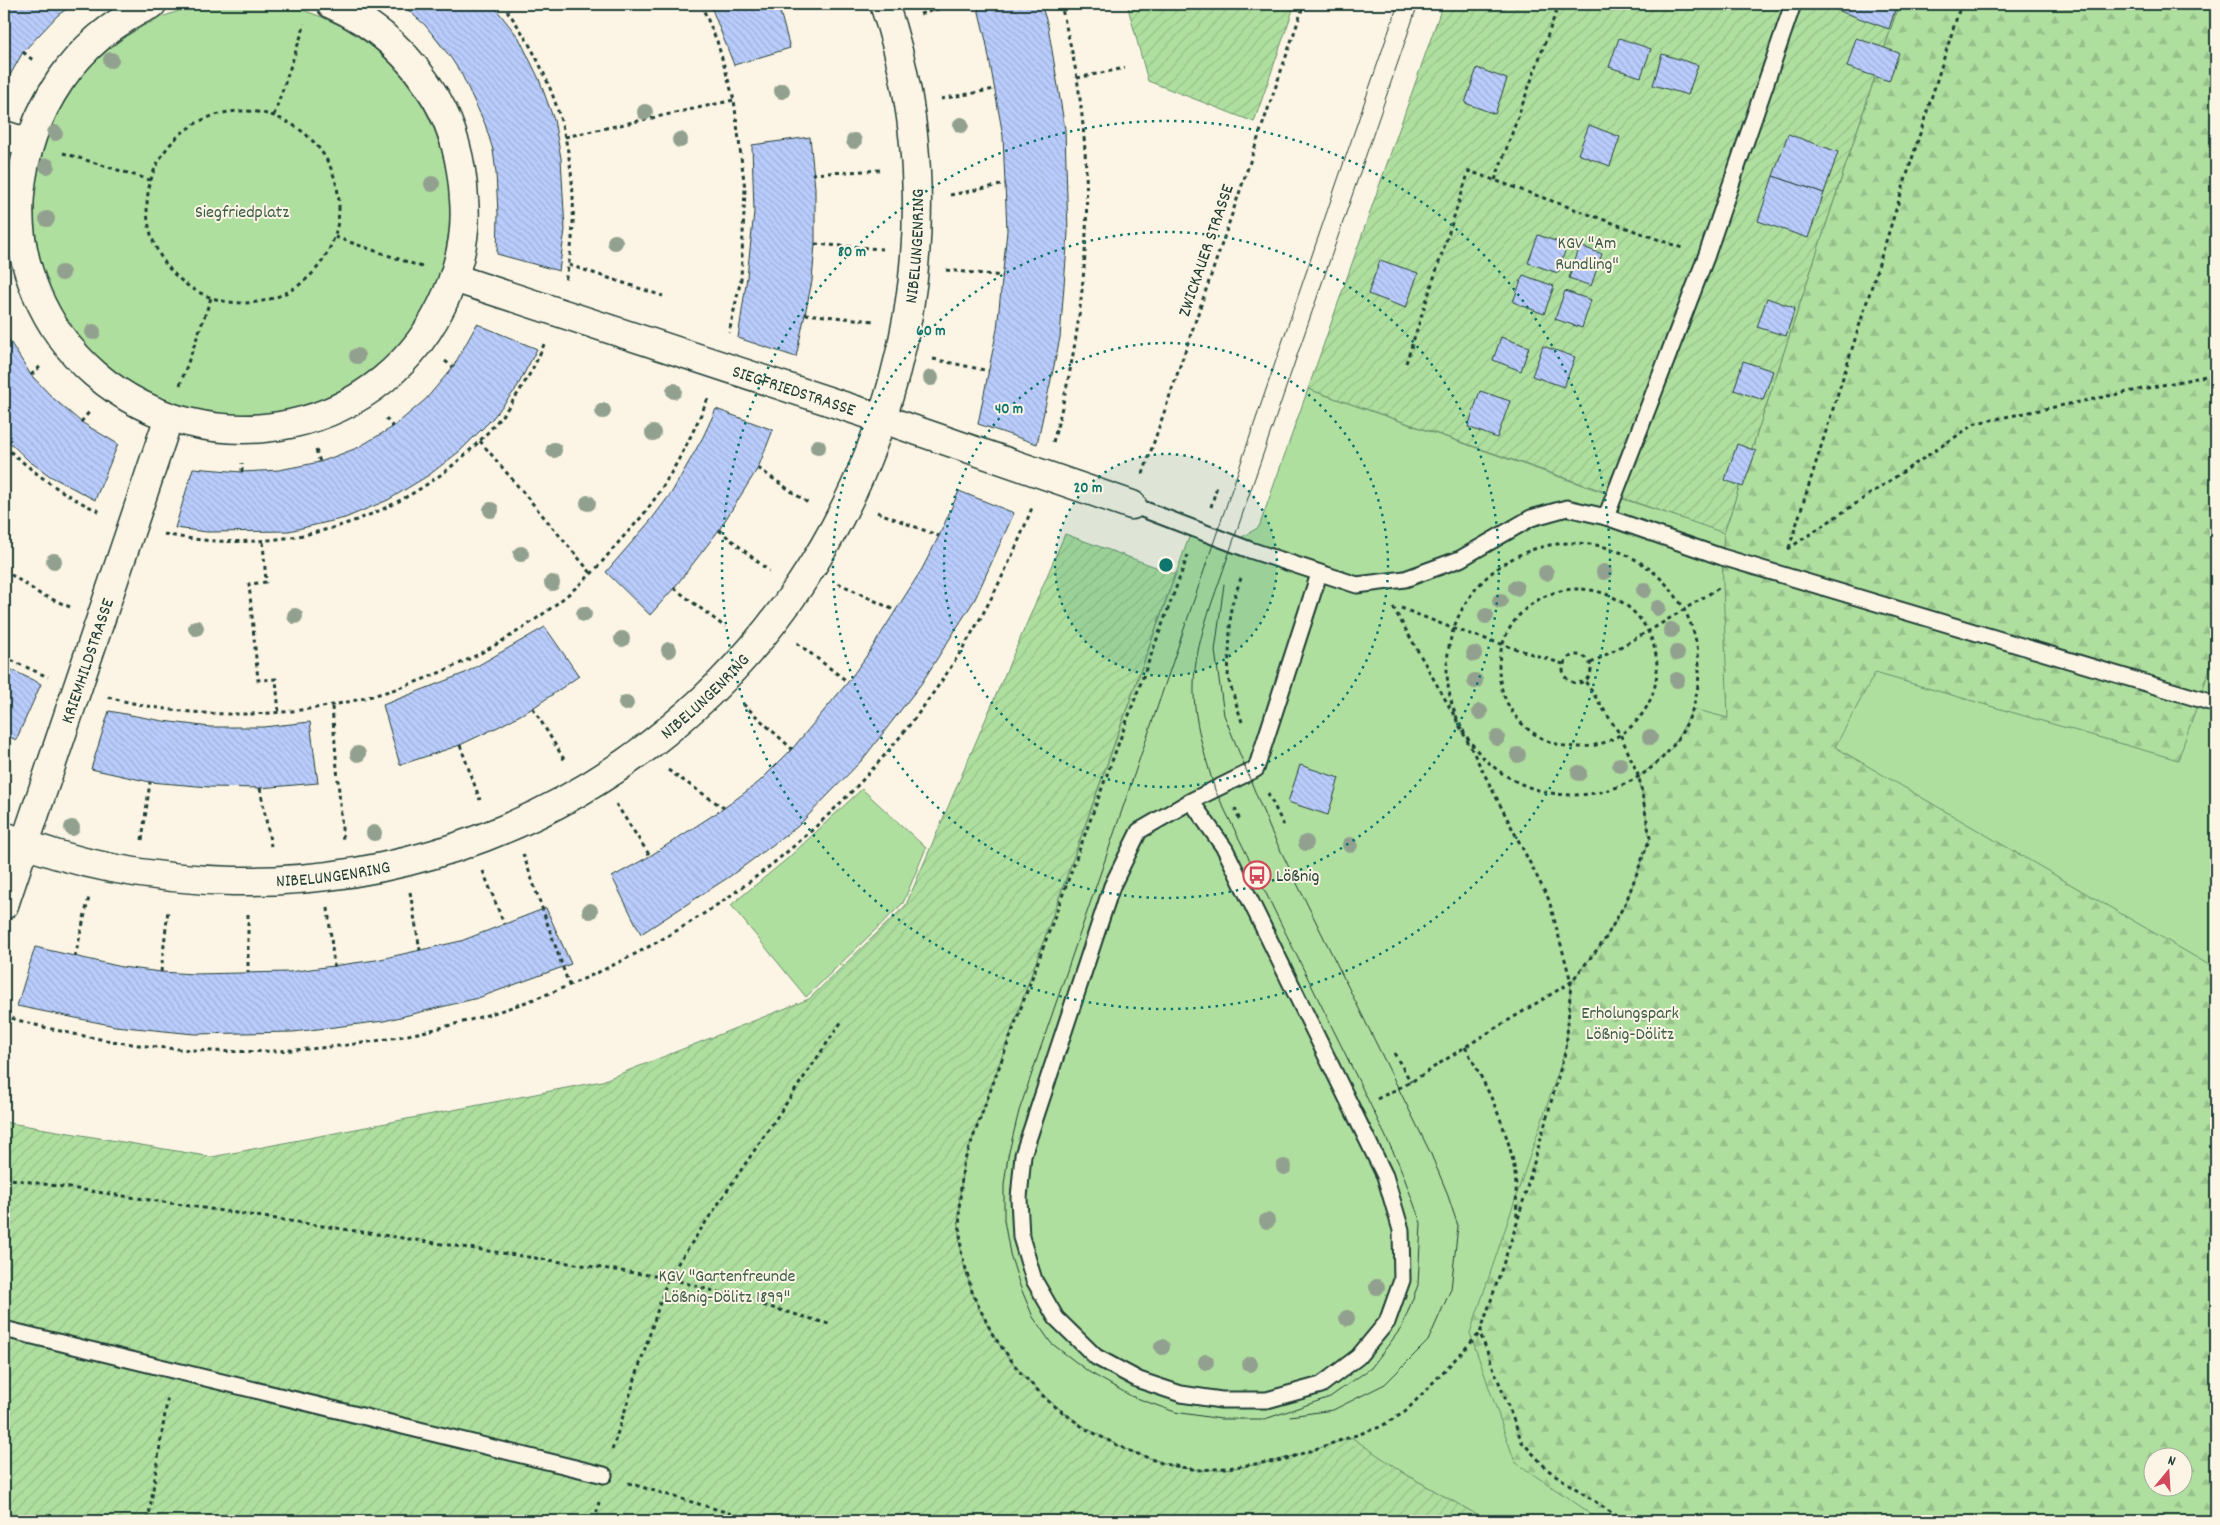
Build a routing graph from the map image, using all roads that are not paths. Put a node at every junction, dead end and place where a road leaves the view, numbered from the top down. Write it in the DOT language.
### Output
graph roads {
  1 [pos="152,4"];
  2 [pos="331,4"];
  3 [pos="884,4"];
  4 [pos="1793,4"];
  5 [pos="16,139"];
  6 [pos="454,278"];
  7 [pos="173,405"];
  8 [pos="883,419"];
  9 [pos="1132,506"];
  10 [pos="1606,517"];
  11 [pos="1319,574"];
  12 [pos="2216,704"];
  13 [pos="1191,801"];
  14 [pos="14,840"];
  15 [pos="4,905"];
  16 [pos="4,1329"];
  17 [pos="604,1475"];
  1 -- 5 [label="street"];
  2 -- 6 [label="street"];
  3 -- 8 [label="street, NIBELUNGENRING"];
  4 -- 10 [label="lane"];
  5 -- 7 [label="street"];
  6 -- 7 [label="street"];
  6 -- 8 [label="street, SIEGFRIEDSTRASSE"];
  7 -- 14 [label="street, KRIEMHILDSTRASSE"];
  8 -- 9 [label="street, SIEGFRIEDSTRASSE"];
  8 -- 14 [label="street, NIBELUNGENRING"];
  9 -- 11 [label="lane"];
  10 -- 11 [label="lane"];
  10 -- 12 [label="lane"];
  11 -- 13 [label="lane"];
  13 -- 13 [label="lane"];
  14 -- 15 [label="street, KRIEMHILDSTRASSE"];
  16 -- 17 [label="lane"];
}
